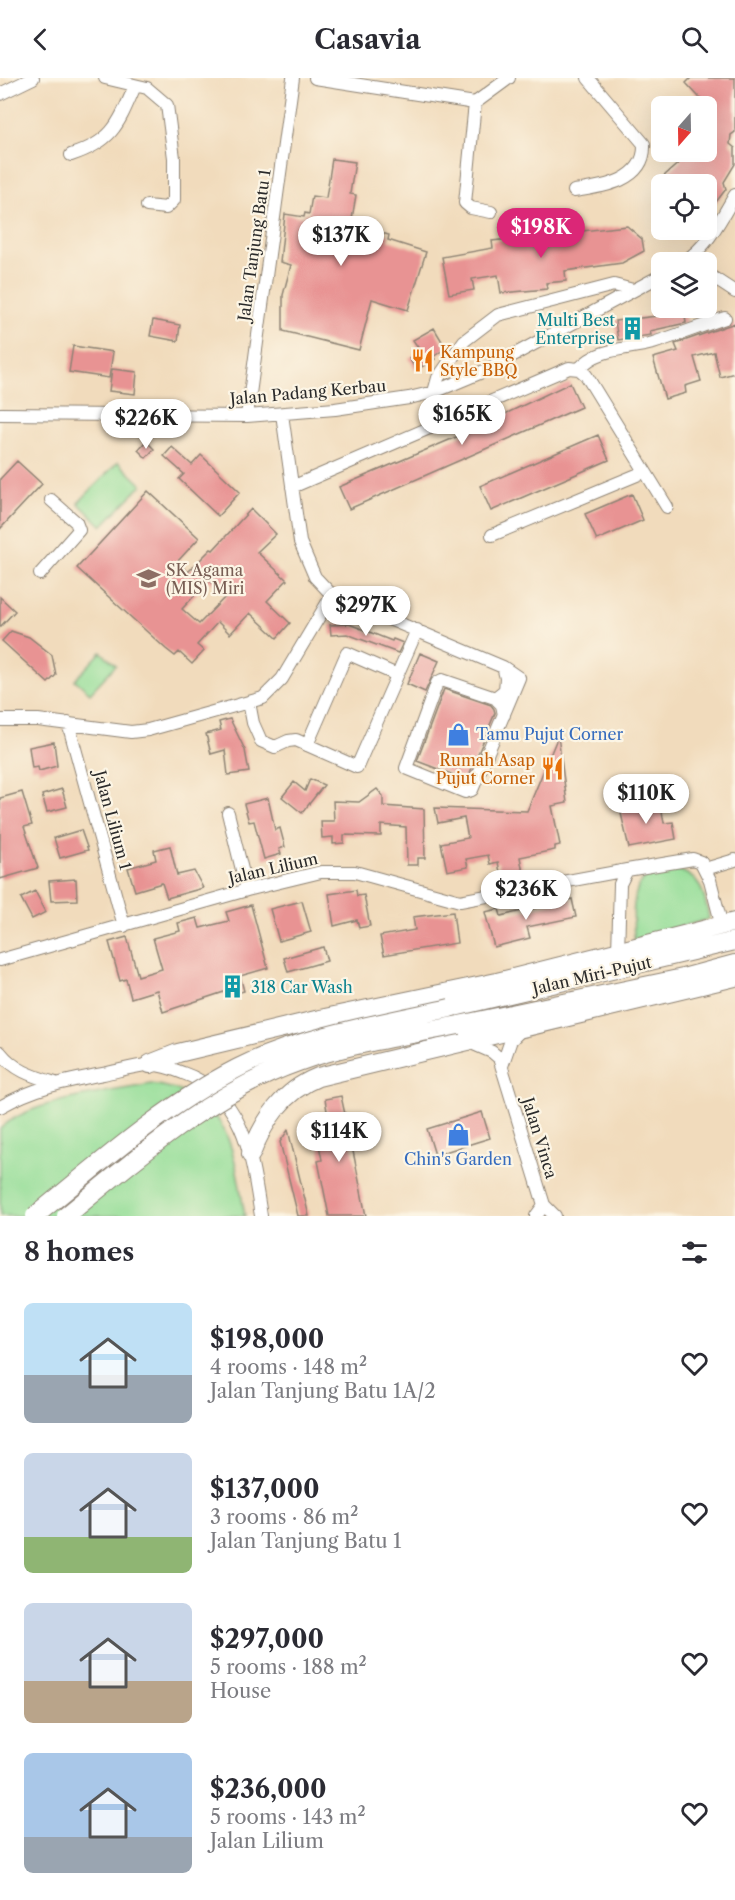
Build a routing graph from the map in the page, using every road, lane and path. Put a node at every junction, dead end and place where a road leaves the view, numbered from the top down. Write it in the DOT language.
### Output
graph roads {
  1 [pos="33,78"];
  2 [pos="105,78"];
  3 [pos="293,78"];
  4 [pos="315,78"];
  5 [pos="509,78"];
  6 [pos="588,78"];
  7 [pos="144,84"];
  8 [pos="0,94"];
  9 [pos="475,103"];
  10 [pos="71,155"];
  11 [pos="574,191"];
  12 [pos="735,195"];
  13 [pos="147,206"];
  14 [pos="491,212"];
  15 [pos="695,252"];
  16 [pos="717,280"];
  17 [pos="651,281"];
  18 [pos="633,291"];
  19 [pos="735,292"];
  20 [pos="725,318"];
  21 [pos="579,369"];
  22 [pos="434,392"];
  23 [pos="0,414"];
  24 [pos="282,414"];
  25 [pos="247,416"];
  26 [pos="644,472"];
  27 [pos="292,487"];
  28 [pos="51,500"];
  29 [pos="667,507"];
  30 [pos="492,535"];
  31 [pos="40,574"];
  32 [pos="332,595"];
  33 [pos="417,630"];
  34 [pos="503,667"];
  35 [pos="397,675"];
  36 [pos="495,698"];
  37 [pos="249,702"];
  38 [pos="504,715"];
  39 [pos="0,720"];
  40 [pos="68,723"];
  41 [pos="307,745"];
  42 [pos="228,813"];
  43 [pos="735,860"];
  44 [pos="705,869"];
  45 [pos="627,870"];
  46 [pos="247,890"];
  47 [pos="729,924"];
  48 [pos="124,927"];
  49 [pos="735,941"];
  50 [pos="618,952"];
  51 [pos="0,960"];
  52 [pos="734,976"];
  53 [pos="288,1027"];
  54 [pos="522,1029"];
  55 [pos="469,1042"];
  56 [pos="0,1052"];
  57 [pos="150,1064"];
  58 [pos="502,1066"];
  59 [pos="309,1081"];
  60 [pos="55,1083"];
  61 [pos="0,1107"];
  62 [pos="251,1154"];
  63 [pos="544,1205"];
  64 [pos="35,1216"];
  65 [pos="66,1216"];
  66 [pos="261,1216"];
  67 [pos="536,1216"];
  68 [pos="555,1216"];
  1 -- 8 [label="street"];
  2 -- 7 [label="street"];
  3 -- 25 [label="street, Jalan Tanjung Batu 1"];
  4 -- 9 [label="street"];
  5 -- 9 [label="street"];
  6 -- 11 [label="street"];
  7 -- 10 [label="street"];
  7 -- 13 [label="street"];
  9 -- 14 [label="street"];
  12 -- 15 [label="street"];
  16 -- 19 [label="street"];
  17 -- 18 [label="street, Jalan Padang Kerbau"];
  18 -- 22 [label="street, Jalan Padang Kerbau"];
  18 -- 22 [label="street"];
  20 -- 21 [label="street"];
  21 -- 26 [label="street"];
  21 -- 27 [label="street"];
  22 -- 24 [label="street, Jalan Padang Kerbau"];
  23 -- 25 [label="street, Jalan Padang Kerbau"];
  24 -- 25 [label="street, Jalan Padang Kerbau"];
  24 -- 27 [label="street"];
  26 -- 29 [label="street"];
  26 -- 30 [label="street"];
  27 -- 32 [label="street"];
  28 -- 31 [label="street"];
  32 -- 33 [label="street"];
  32 -- 37 [label="street"];
  33 -- 34 [label="street"];
  33 -- 35 [label="street"];
  34 -- 36 [label="street"];
  34 -- 38 [label="street"];
  35 -- 41 [label="street"];
  35 -- 41 [label="street"];
  36 -- 38 [label="street"];
  36 -- 38 [label="street"];
  37 -- 40 [label="street"];
  37 -- 41 [label="street"];
  39 -- 40 [label="street"];
  40 -- 48 [label="street, Jalan Lilium 1"];
  42 -- 46 [label="street"];
  43 -- 44 [label="street"];
  44 -- 45 [label="street, Jalan Lilium"];
  44 -- 47 [label="street"];
  45 -- 46 [label="street, Jalan Lilium"];
  45 -- 50 [label="street"];
  46 -- 48 [label="street, Jalan Lilium"];
  47 -- 50 [label="highway"];
  48 -- 51 [label="street, Jalan Lilium"];
  49 -- 64 [label="highway, Jalan Miri-Pujut, bridge"];
  50 -- 53 [label="highway"];
  52 -- 54 [label="highway"];
  52 -- 65 [label="highway, Jalan Miri-Pujut, bridge"];
  53 -- 57 [label="highway"];
  53 -- 59 [label="highway"];
  54 -- 55 [label="highway"];
  54 -- 58 [label="street"];
  55 -- 58 [label="street"];
  55 -- 59 [label="highway"];
  56 -- 60 [label="street"];
  57 -- 60 [label="street"];
  57 -- 62 [label="street"];
  58 -- 63 [label="street, Jalan Vinca"];
  59 -- 62 [label="highway"];
  60 -- 61 [label="street"];
  62 -- 66 [label="street"];
  63 -- 67 [label="street"];
  63 -- 68 [label="street, Jalan Vinca"];
}
